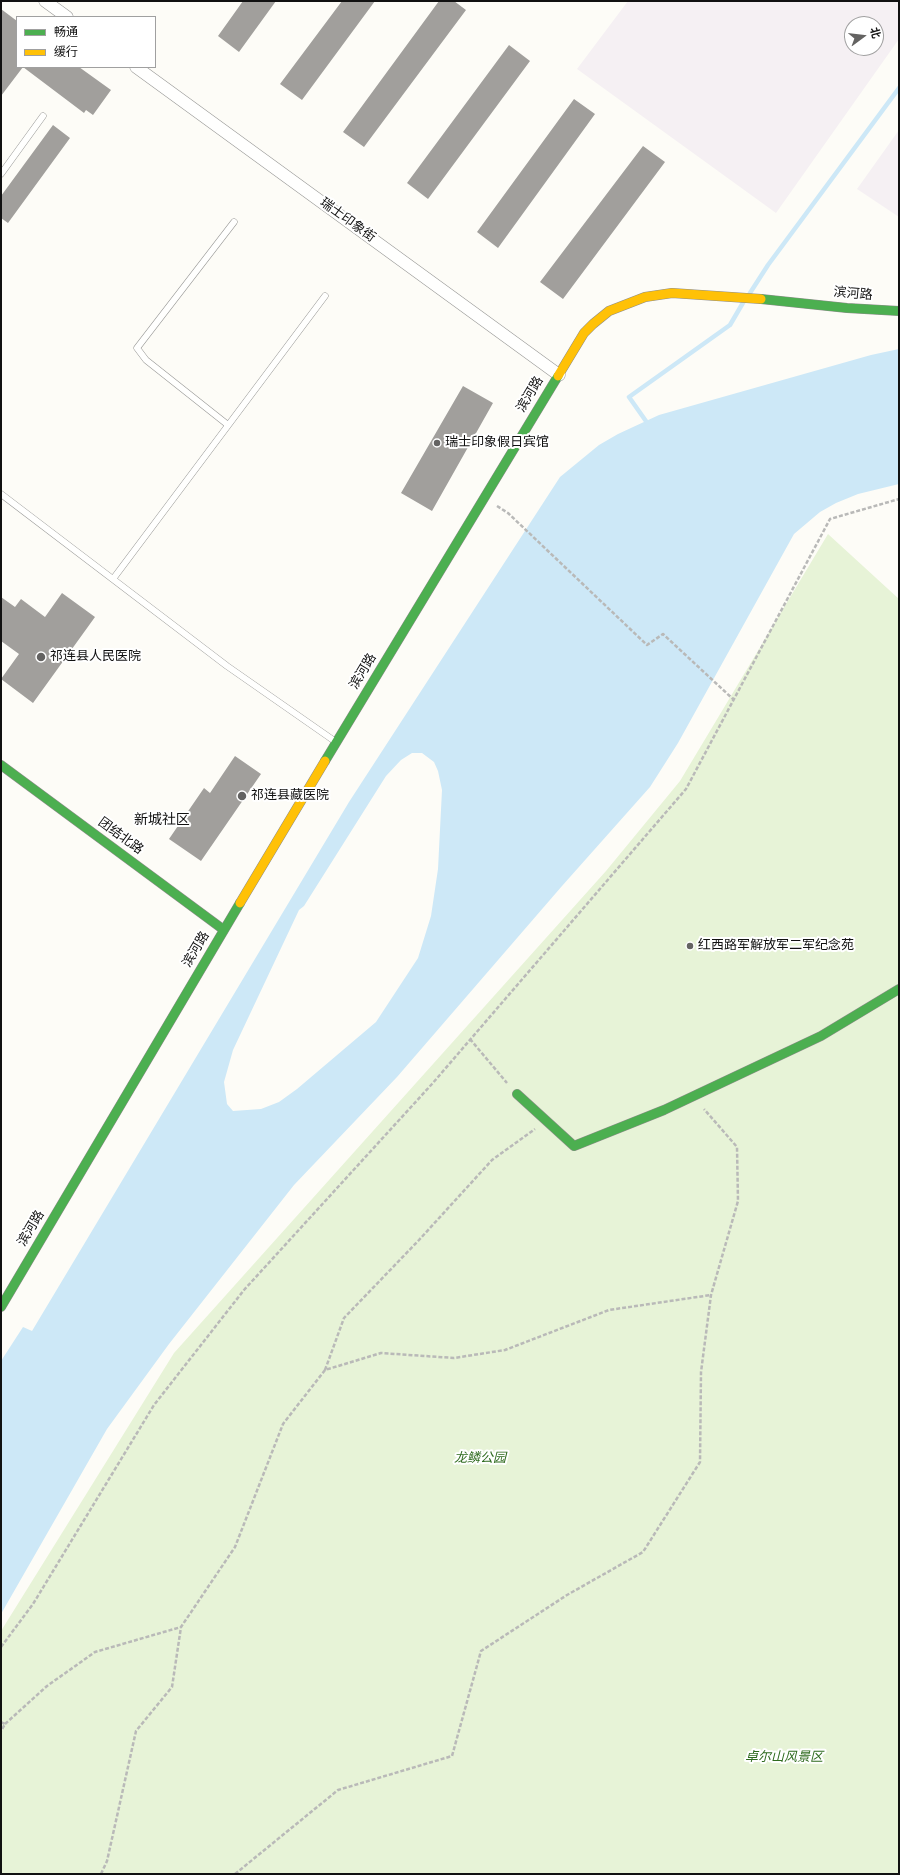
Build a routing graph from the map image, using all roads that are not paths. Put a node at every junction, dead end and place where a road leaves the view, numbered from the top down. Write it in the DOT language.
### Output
graph roads {
  1 [pos="45,1"];
  2 [pos="66,16"];
  3 [pos="137,68"];
  4 [pos="43,116"];
  5 [pos="1,174"];
  6 [pos="234,222"];
  7 [pos="325,296"];
  8 [pos="899,311"];
  9 [pos="559,375"];
  10 [pos="228,425"];
  11 [pos="1,494"];
  12 [pos="113,579"];
  13 [pos="336,743"];
  14 [pos="1,765"];
  15 [pos="224,930"];
  16 [pos="899,989"];
  17 [pos="517,1094"];
  18 [pos="1,1307"];
  1 -- 2 [label="street"];
  3 -- 9 [label="street, 瑞士印象街"];
  4 -- 5 [label="lane"];
  6 -- 10 [label="lane"];
  7 -- 10 [label="lane"];
  8 -- 9 [label="street, 滨河路"];
  9 -- 13 [label="street, 滨河路"];
  10 -- 12 [label="lane"];
  11 -- 12 [label="lane"];
  12 -- 13 [label="lane"];
  13 -- 15 [label="street, 滨河路"];
  14 -- 15 [label="street, 团结北路"];
  15 -- 18 [label="street, 滨河路"];
  16 -- 17 [label="street"];
}
